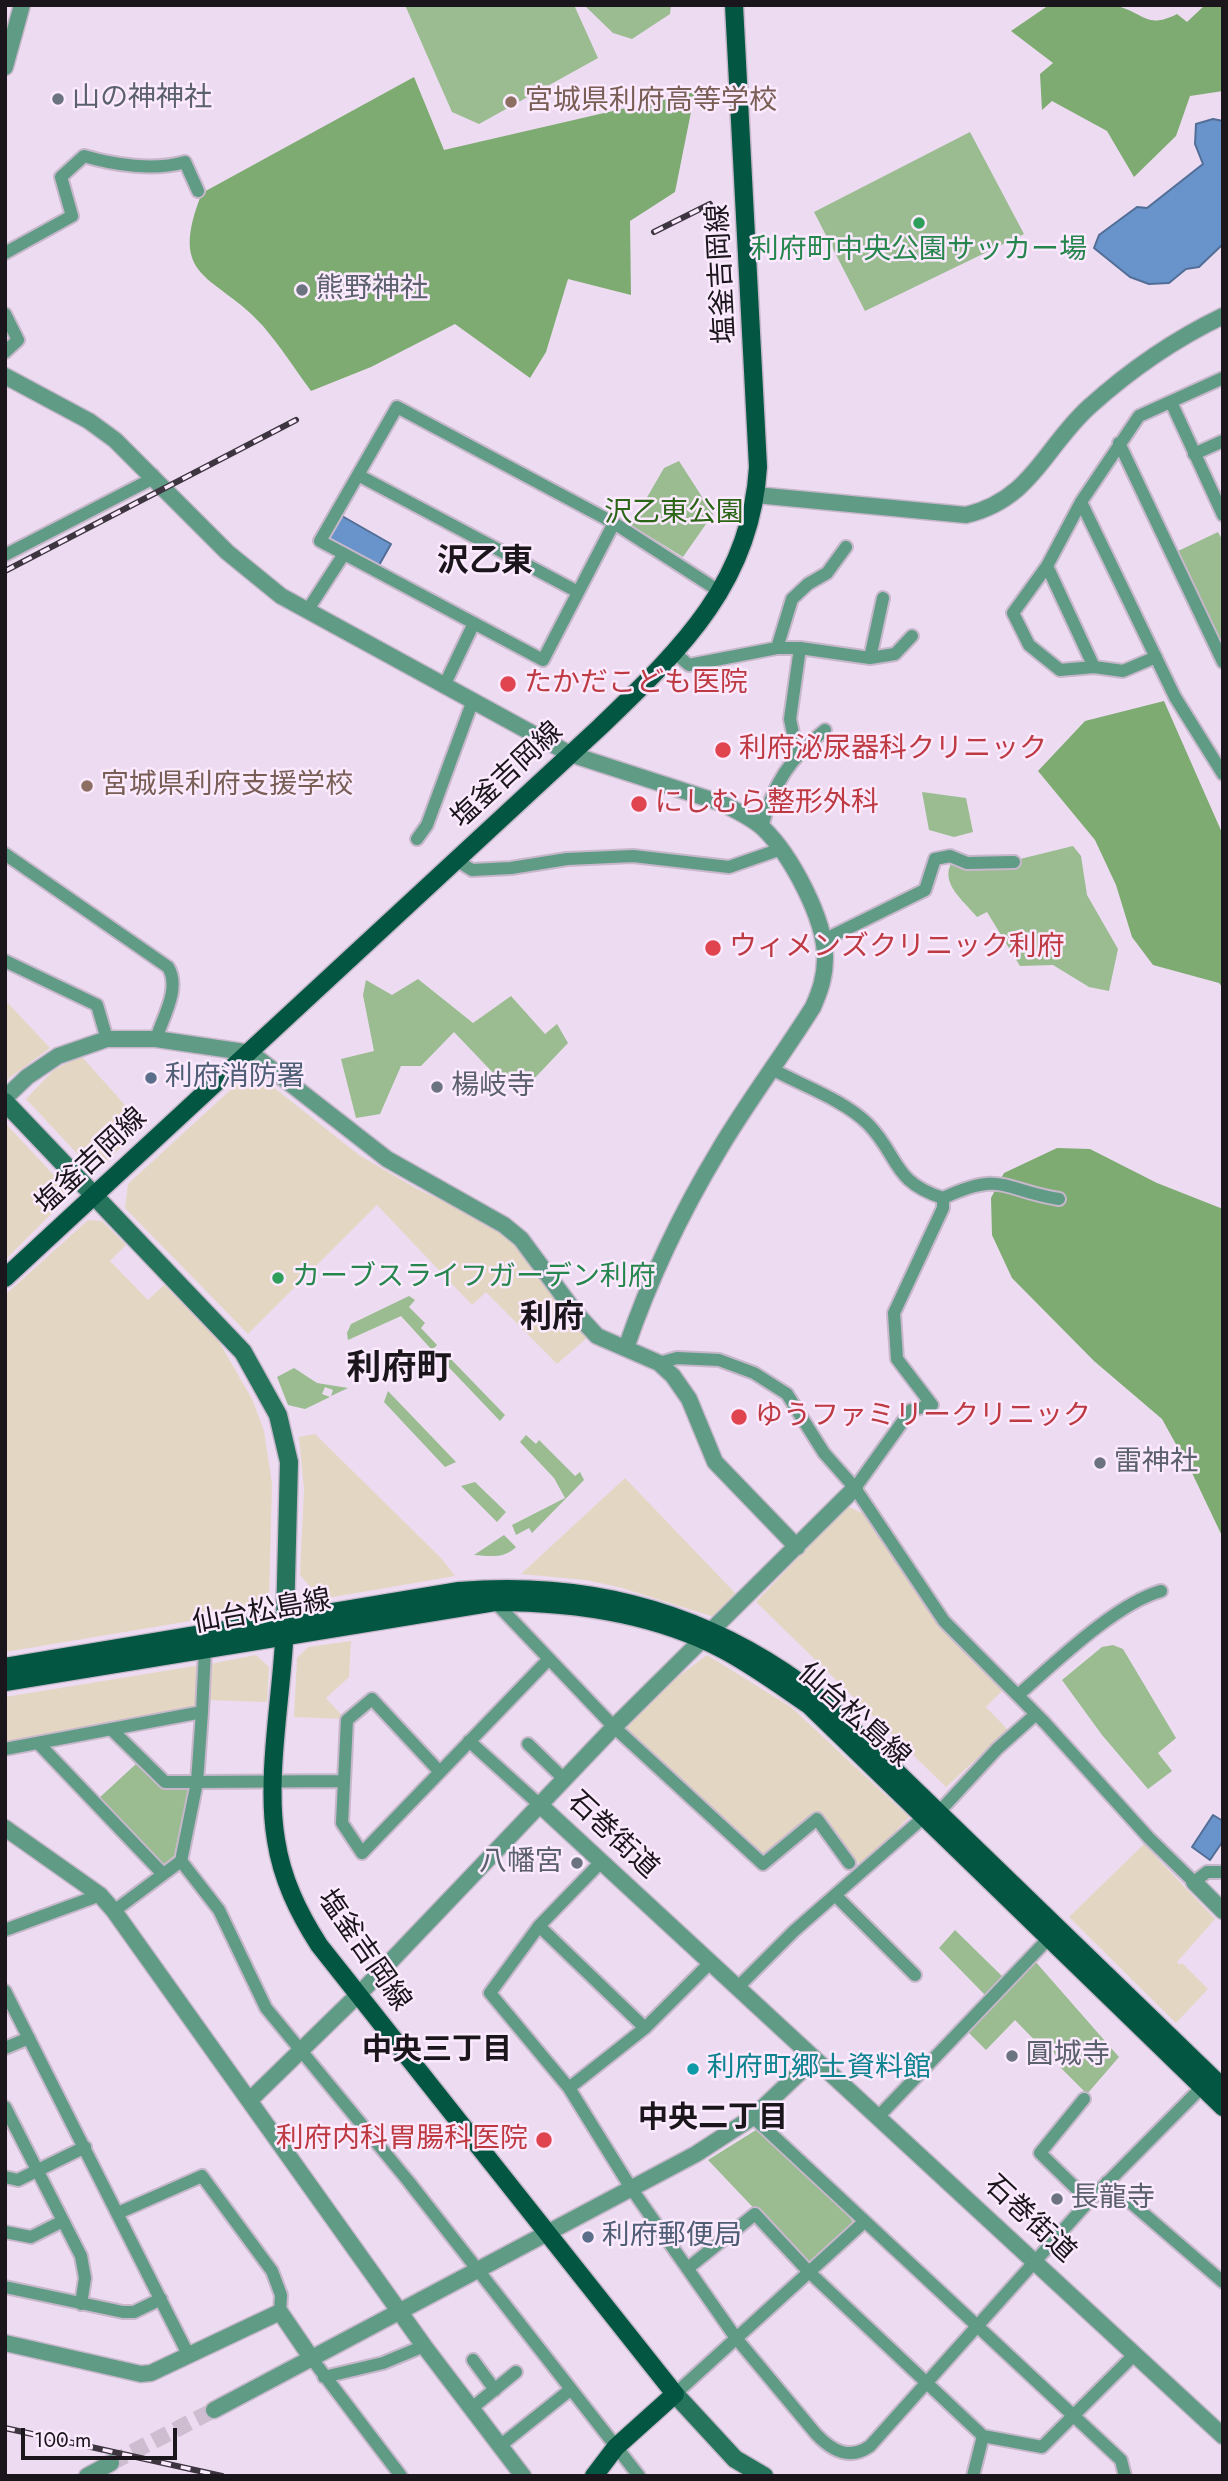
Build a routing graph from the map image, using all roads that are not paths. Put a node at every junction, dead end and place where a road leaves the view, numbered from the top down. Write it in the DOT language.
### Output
graph roads {
  1 [pos="22,5"];
  2 [pos="734,5"];
  3 [pos="5,67"];
  4 [pos="198,191"];
  5 [pos="5,253"];
  6 [pos="5,314"];
  7 [pos="1223,316"];
  8 [pos="5,352"];
  9 [pos="5,376"];
  10 [pos="1223,378"];
  11 [pos="1171,401"];
  12 [pos="1223,441"];
  13 [pos="1119,443"];
  14 [pos="1194,454"];
  15 [pos="153,475"];
  16 [pos="358,475"];
  17 [pos="756,495"];
  18 [pos="1081,502"];
  19 [pos="1223,515"];
  20 [pos="614,523"];
  21 [pos="846,547"];
  22 [pos="344,554"];
  23 [pos="5,555"];
  24 [pos="1047,566"];
  25 [pos="719,591"];
  26 [pos="578,592"];
  27 [pos="883,598"];
  28 [pos="307,611"];
  29 [pos="474,623"];
  30 [pos="912,636"];
  31 [pos="777,648"];
  32 [pos="800,648"];
  33 [pos="676,654"];
  34 [pos="1156,657"];
  35 [pos="870,658"];
  36 [pos="1223,662"];
  37 [pos="1094,667"];
  38 [pos="443,686"];
  39 [pos="472,703"];
  40 [pos="825,730"];
  41 [pos="797,752"];
  42 [pos="1218,753"];
  43 [pos="570,754"];
  44 [pos="1223,774"];
  45 [pos="762,828"];
  46 [pos="417,839"];
  47 [pos="781,849"];
  48 [pos="5,854"];
  49 [pos="456,860"];
  50 [pos="1014,862"];
  51 [pos="824,940"];
  52 [pos="5,961"];
  53 [pos="156,1038"];
  54 [pos="107,1039"];
  55 [pos="251,1053"];
  56 [pos="774,1070"];
  57 [pos="5,1100"];
  58 [pos="95,1195"];
  59 [pos="943,1198"];
  60 [pos="1059,1199"];
  61 [pos="5,1278"];
  62 [pos="626,1348"];
  63 [pos="659,1363"];
  64 [pos="855,1488"];
  65 [pos="797,1547"];
  66 [pos="1161,1591"];
  67 [pos="495,1602"];
  68 [pos="285,1628"];
  69 [pos="707,1636"];
  70 [pos="205,1649"];
  71 [pos="548,1660"];
  72 [pos="5,1667"];
  73 [pos="5,1682"];
  74 [pos="1018,1695"];
  75 [pos="202,1712"];
  76 [pos="1036,1714"];
  77 [pos="614,1727"];
  78 [pos="111,1729"];
  79 [pos="468,1741"];
  80 [pos="38,1743"];
  81 [pos="528,1744"];
  82 [pos="5,1749"];
  83 [pos="439,1771"];
  84 [pos="275,1780"];
  85 [pos="565,1780"];
  86 [pos="344,1781"];
  87 [pos="197,1782"];
  88 [pos="541,1806"];
  89 [pos="931,1815"];
  90 [pos="5,1828"];
  91 [pos="181,1861"];
  92 [pos="601,1862"];
  93 [pos="849,1863"];
  94 [pos="1223,1872"];
  95 [pos="163,1874"];
  96 [pos="1194,1882"];
  97 [pos="100,1895"];
  98 [pos="835,1895"];
  99 [pos="114,1911"];
  100 [pos="1223,1911"];
  101 [pos="539,1926"];
  102 [pos="5,1930"];
  103 [pos="1049,1938"];
  104 [pos="711,1962"];
  105 [pos="915,1976"];
  106 [pos="738,1987"];
  107 [pos="5,1991"];
  108 [pos="358,1994"];
  109 [pos="645,2028"];
  110 [pos="29,2038"];
  111 [pos="5,2048"];
  112 [pos="301,2052"];
  113 [pos="814,2059"];
  114 [pos="1215,2080"];
  115 [pos="569,2088"];
  116 [pos="1084,2099"];
  117 [pos="250,2100"];
  118 [pos="5,2107"];
  119 [pos="1223,2108"];
  120 [pos="753,2117"];
  121 [pos="878,2117"];
  122 [pos="85,2147"];
  123 [pos="38,2171"];
  124 [pos="5,2177"];
  125 [pos="1107,2182"];
  126 [pos="631,2188"];
  127 [pos="1089,2201"];
  128 [pos="118,2213"];
  129 [pos="63,2221"];
  130 [pos="864,2222"];
  131 [pos="5,2232"];
  132 [pos="547,2233"];
  133 [pos="1034,2261"];
  134 [pos="688,2268"];
  135 [pos="476,2271"];
  136 [pos="808,2271"];
  137 [pos="1223,2282"];
  138 [pos="5,2287"];
  139 [pos="161,2299"];
  140 [pos="81,2304"];
  141 [pos="279,2312"];
  142 [pos="400,2312"];
  143 [pos="976,2327"];
  144 [pos="736,2338"];
  145 [pos="5,2343"];
  146 [pos="424,2346"];
  147 [pos="1135,2354"];
  148 [pos="189,2356"];
  149 [pos="312,2358"];
  150 [pos="473,2360"];
  151 [pos="516,2372"];
  152 [pos="324,2376"];
  153 [pos="927,2382"];
  154 [pos="495,2390"];
  155 [pos="570,2390"];
  156 [pos="674,2394"];
  157 [pos="472,2408"];
  158 [pos="214,2410"];
  159 [pos="1073,2417"];
  160 [pos="983,2436"];
  161 [pos="1223,2436"];
  162 [pos="501,2445"];
  163 [pos="616,2447"];
  164 [pos="111,2463"];
  165 [pos="87,2476"];
  166 [pos="401,2476"];
  167 [pos="523,2476"];
  168 [pos="594,2476"];
  169 [pos="639,2476"];
  170 [pos="764,2476"];
  171 [pos="973,2476"];
  172 [pos="1125,2476"];
  1 -- 3 [label="street"];
  2 -- 17 [label="main road, 塩釜吉岡線"];
  4 -- 5 [label="street"];
  6 -- 8 [label="street"];
  7 -- 17 [label="street"];
  9 -- 15 [label="street"];
  10 -- 11 [label="street"];
  11 -- 13 [label="street"];
  11 -- 14 [label="street"];
  12 -- 14 [label="street"];
  13 -- 18 [label="street"];
  13 -- 36 [label="street"];
  14 -- 19 [label="street"];
  15 -- 23 [label="street"];
  15 -- 28 [label="street"];
  16 -- 20 [label="street"];
  16 -- 22 [label="street"];
  16 -- 26 [label="street"];
  17 -- 25 [label="main road, 塩釜吉岡線"];
  18 -- 24 [label="street"];
  18 -- 34 [label="street"];
  20 -- 25 [label="street"];
  20 -- 26 [label="street"];
  21 -- 31 [label="street"];
  22 -- 28 [label="street"];
  22 -- 29 [label="street"];
  24 -- 37 [label="street"];
  24 -- 37 [label="street"];
  25 -- 33 [label="main road, 塩釜吉岡線"];
  26 -- 29 [label="street"];
  27 -- 35 [label="street"];
  28 -- 38 [label="street"];
  29 -- 38 [label="street"];
  30 -- 35 [label="street"];
  31 -- 32 [label="street"];
  31 -- 33 [label="street"];
  32 -- 35 [label="street"];
  32 -- 41 [label="street"];
  33 -- 43 [label="main road, 塩釜吉岡線"];
  34 -- 37 [label="street"];
  34 -- 42 [label="street"];
  38 -- 39 [label="street"];
  39 -- 43 [label="street"];
  39 -- 46 [label="street"];
  40 -- 41 [label="street"];
  41 -- 45 [label="street"];
  42 -- 44 [label="street"];
  43 -- 45 [label="street"];
  43 -- 49 [label="main road, 塩釜吉岡線"];
  45 -- 47 [label="street"];
  47 -- 49 [label="street"];
  47 -- 51 [label="street"];
  48 -- 53 [label="street"];
  49 -- 55 [label="main road, 塩釜吉岡線"];
  50 -- 51 [label="street"];
  51 -- 56 [label="street"];
  52 -- 54 [label="street"];
  53 -- 54 [label="street"];
  53 -- 55 [label="street"];
  54 -- 57 [label="street"];
  55 -- 58 [label="main road, 塩釜吉岡線"];
  55 -- 62 [label="street"];
  56 -- 59 [label="street"];
  56 -- 62 [label="street"];
  57 -- 58 [label="main road"];
  58 -- 61 [label="main road, 塩釜吉岡線"];
  58 -- 68 [label="main road"];
  59 -- 60 [label="street"];
  59 -- 64 [label="street"];
  62 -- 63 [label="street"];
  63 -- 64 [label="street"];
  63 -- 65 [label="street"];
  64 -- 65 [label="street"];
  64 -- 74 [label="street"];
  65 -- 69 [label="street"];
  66 -- 74 [label="street"];
  67 -- 68 [label="main road, 仙台松島線"];
  67 -- 69 [label="main road, 仙台松島線"];
  67 -- 71 [label="street"];
  68 -- 69 [label="main road, 仙台松島線"];
  68 -- 70 [label="main road, 仙台松島線"];
  68 -- 72 [label="main road, 仙台松島線"];
  68 -- 84 [label="main road, 塩釜吉岡線"];
  69 -- 77 [label="street"];
  69 -- 89 [label="main road, 仙台松島線"];
  70 -- 73 [label="main road, 仙台松島線"];
  70 -- 75 [label="street"];
  71 -- 77 [label="street"];
  71 -- 79 [label="street"];
  74 -- 76 [label="street"];
  75 -- 78 [label="street"];
  75 -- 87 [label="street"];
  76 -- 89 [label="street"];
  76 -- 96 [label="street"];
  77 -- 85 [label="street"];
  77 -- 93 [label="street"];
  78 -- 80 [label="street"];
  78 -- 87 [label="street"];
  79 -- 83 [label="street"];
  79 -- 88 [label="street"];
  80 -- 82 [label="street"];
  80 -- 95 [label="street"];
  81 -- 85 [label="street"];
  83 -- 86 [label="street"];
  83 -- 86 [label="street"];
  84 -- 86 [label="street"];
  84 -- 87 [label="street"];
  84 -- 108 [label="main road, 塩釜吉岡線"];
  85 -- 88 [label="street"];
  87 -- 91 [label="street"];
  88 -- 92 [label="street, 石巻街道"];
  88 -- 108 [label="street, 石巻街道"];
  89 -- 98 [label="street"];
  89 -- 103 [label="main road, 仙台松島線"];
  89 -- 114 [label="main road, 仙台松島線"];
  90 -- 97 [label="street"];
  91 -- 95 [label="street"];
  91 -- 112 [label="street"];
  92 -- 101 [label="street"];
  92 -- 104 [label="street, 石巻街道"];
  94 -- 96 [label="street"];
  95 -- 99 [label="street"];
  96 -- 100 [label="street"];
  97 -- 99 [label="street"];
  97 -- 102 [label="street"];
  98 -- 105 [label="street"];
  98 -- 106 [label="street"];
  99 -- 117 [label="street"];
  101 -- 109 [label="street"];
  101 -- 115 [label="street"];
  103 -- 114 [label="main road, 仙台松島線"];
  103 -- 121 [label="street"];
  104 -- 106 [label="street, 石巻街道"];
  104 -- 109 [label="street"];
  106 -- 113 [label="street, 石巻街道"];
  107 -- 110 [label="street"];
  108 -- 112 [label="street, 石巻街道"];
  108 -- 132 [label="main road, 塩釜吉岡線"];
  109 -- 115 [label="street"];
  110 -- 111 [label="street"];
  110 -- 122 [label="street"];
  112 -- 117 [label="street, 石巻街道"];
  112 -- 135 [label="street"];
  113 -- 120 [label="street"];
  113 -- 121 [label="street, 石巻街道"];
  114 -- 119 [label="main road, 仙台松島線"];
  114 -- 125 [label="street"];
  115 -- 126 [label="street"];
  116 -- 127 [label="street"];
  117 -- 142 [label="street"];
  118 -- 123 [label="street"];
  120 -- 126 [label="street"];
  120 -- 130 [label="street"];
  121 -- 133 [label="street, 石巻街道"];
  122 -- 123 [label="street"];
  122 -- 128 [label="street"];
  123 -- 124 [label="street"];
  123 -- 129 [label="street"];
  125 -- 127 [label="street"];
  125 -- 137 [label="street"];
  126 -- 132 [label="street"];
  126 -- 134 [label="street"];
  127 -- 133 [label="street"];
  128 -- 139 [label="street"];
  128 -- 141 [label="street"];
  129 -- 131 [label="street"];
  129 -- 140 [label="street"];
  130 -- 136 [label="street"];
  130 -- 143 [label="street"];
  132 -- 135 [label="street"];
  132 -- 156 [label="main road, 塩釜吉岡線"];
  133 -- 143 [label="street"];
  133 -- 147 [label="street, 石巻街道"];
  134 -- 136 [label="street"];
  134 -- 144 [label="street"];
  135 -- 142 [label="street"];
  135 -- 155 [label="street"];
  136 -- 144 [label="street"];
  136 -- 153 [label="street"];
  138 -- 140 [label="street"];
  139 -- 140 [label="street"];
  139 -- 148 [label="street"];
  141 -- 148 [label="street"];
  141 -- 149 [label="street"];
  142 -- 146 [label="street"];
  142 -- 149 [label="street"];
  143 -- 153 [label="street"];
  143 -- 159 [label="street"];
  144 -- 153 [label="street"];
  144 -- 156 [label="street"];
  145 -- 148 [label="street"];
  146 -- 152 [label="street"];
  146 -- 157 [label="street"];
  147 -- 159 [label="street"];
  147 -- 161 [label="street, 石巻街道"];
  149 -- 152 [label="street"];
  149 -- 158 [label="street"];
  150 -- 154 [label="street"];
  151 -- 154 [label="street"];
  152 -- 166 [label="street"];
  153 -- 160 [label="street"];
  154 -- 157 [label="street"];
  155 -- 162 [label="street"];
  155 -- 163 [label="street"];
  156 -- 163 [label="main road"];
  156 -- 170 [label="main road"];
  157 -- 162 [label="street"];
  159 -- 160 [label="street"];
  159 -- 172 [label="street"];
  160 -- 171 [label="street"];
  162 -- 167 [label="street"];
  163 -- 168 [label="main road"];
  163 -- 169 [label="street"];
  164 -- 165 [label="street"];
}
